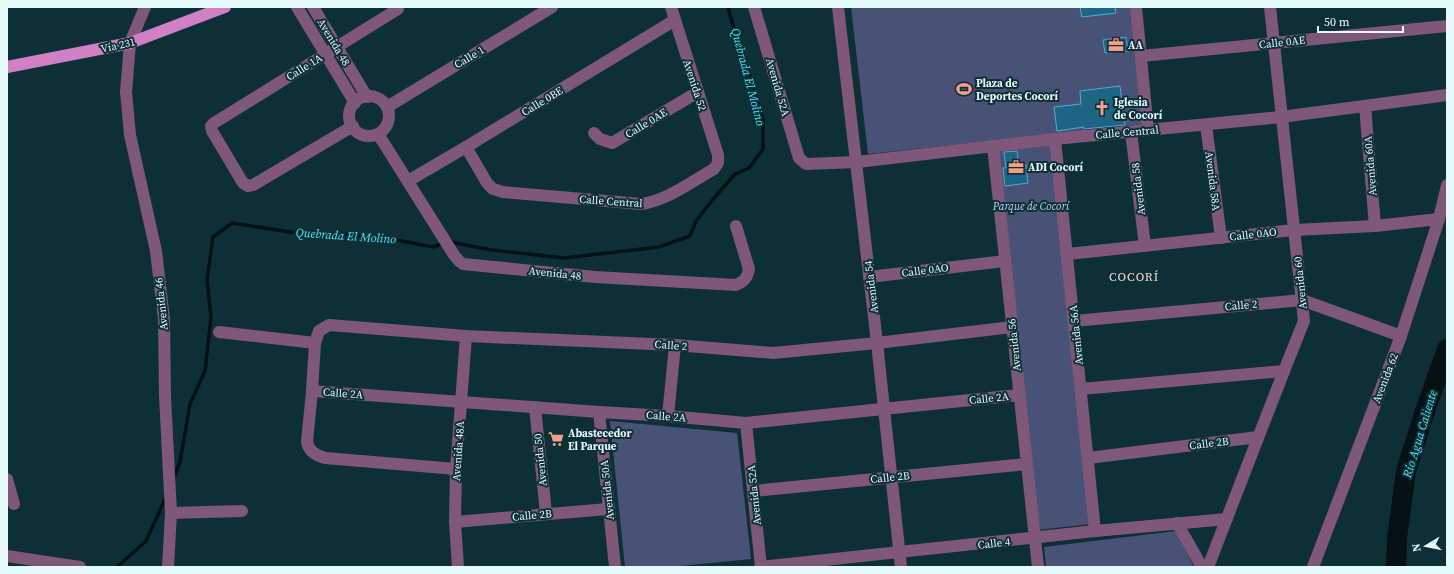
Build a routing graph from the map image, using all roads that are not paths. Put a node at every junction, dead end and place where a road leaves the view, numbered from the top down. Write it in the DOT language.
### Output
graph roads {
  1 [pos="145,7"];
  2 [pos="226,7"];
  3 [pos="297,7"];
  4 [pos="313,7"];
  5 [pos="552,7"];
  6 [pos="671,7"];
  7 [pos="754,7"];
  8 [pos="838,7"];
  9 [pos="1136,7"];
  10 [pos="1270,7"];
  11 [pos="398,9"];
  12 [pos="675,20"];
  13 [pos="1447,26"];
  14 [pos="130,43"];
  15 [pos="1274,43"];
  16 [pos="337,47"];
  17 [pos="326,54"];
  18 [pos="1141,56"];
  19 [pos="7,67"];
  20 [pos="698,92"];
  21 [pos="1447,95"];
  22 [pos="367,97"];
  23 [pos="355,103"];
  24 [pos="1365,106"];
  25 [pos="387,108"];
  26 [pos="1281,117"];
  27 [pos="1206,125"];
  28 [pos="352,126"];
  29 [pos="1148,130"];
  30 [pos="594,132"];
  31 [pos="1131,132"];
  32 [pos="378,134"];
  33 [pos="1055,139"];
  34 [pos="993,146"];
  35 [pos="466,147"];
  36 [pos="857,162"];
  37 [pos="718,163"];
  38 [pos="806,164"];
  39 [pos="408,181"];
  40 [pos="1447,185"];
  41 [pos="1439,219"];
  42 [pos="736,226"];
  43 [pos="1375,226"];
  44 [pos="1294,230"];
  45 [pos="1221,238"];
  46 [pos="1145,246"];
  47 [pos="1068,254"];
  48 [pos="1005,261"];
  49 [pos="869,277"];
  50 [pos="1302,300"];
  51 [pos="1074,321"];
  52 [pos="1012,327"];
  53 [pos="219,332"];
  54 [pos="466,336"];
  55 [pos="1401,336"];
  56 [pos="315,343"];
  57 [pos="878,343"];
  58 [pos="675,345"];
  59 [pos="1284,372"];
  60 [pos="1081,388"];
  61 [pos="312,391"];
  62 [pos="1019,395"];
  63 [pos="461,402"];
  64 [pos="535,408"];
  65 [pos="884,409"];
  66 [pos="599,412"];
  67 [pos="668,416"];
  68 [pos="746,423"];
  69 [pos="1258,437"];
  70 [pos="1088,458"];
  71 [pos="1027,464"];
  72 [pos="456,469"];
  73 [pos="892,477"];
  74 [pos="7,478"];
  75 [pos="754,492"];
  76 [pos="14,504"];
  77 [pos="608,509"];
  78 [pos="171,510"];
  79 [pos="242,511"];
  80 [pos="546,513"];
  81 [pos="1227,519"];
  82 [pos="455,522"];
  83 [pos="1177,523"];
  84 [pos="1095,531"];
  85 [pos="1035,538"];
  86 [pos="900,552"];
  87 [pos="7,556"];
  88 [pos="80,567"];
  89 [pos="168,567"];
  90 [pos="458,567"];
  91 [pos="615,567"];
  92 [pos="761,567"];
  93 [pos="901,567"];
  94 [pos="1038,567"];
  95 [pos="1202,567"];
  96 [pos="1208,567"];
  97 [pos="1313,567"];
  1 -- 14 [label="street, Avenida 46"];
  2 -- 14 [label="main road, Vía 231"];
  3 -- 17 [label="street, Avenida 48"];
  4 -- 16 [label="street, Avenida 48"];
  5 -- 25 [label="street, Calle 1"];
  6 -- 12 [label="street, Avenida 52"];
  7 -- 38 [label="street, Avenida 52A"];
  8 -- 36 [label="street, Avenida 54"];
  9 -- 18 [label="street"];
  10 -- 15 [label="street, Avenida 60"];
  11 -- 16 [label="street, Calle 1A"];
  12 -- 20 [label="street, Avenida 52"];
  12 -- 35 [label="street, Calle 0BE"];
  13 -- 15 [label="street, Calle 0AE"];
  14 -- 19 [label="main road, Vía 231"];
  14 -- 78 [label="street, Avenida 46"];
  15 -- 18 [label="street, Calle 0AE"];
  15 -- 26 [label="street, Avenida 60"];
  16 -- 17 [label="street, Calle 1A"];
  16 -- 22 [label="street, Avenida 48"];
  17 -- 23 [label="street, Avenida 48"];
  17 -- 28 [label="street, Calle 1A"];
  18 -- 29 [label="street"];
  20 -- 30 [label="street, Calle 0AE"];
  20 -- 37 [label="street, Avenida 52"];
  21 -- 24 [label="street, Calle Central"];
  22 -- 23 [label="street"];
  22 -- 25 [label="street"];
  23 -- 28 [label="street"];
  24 -- 26 [label="street, Calle Central"];
  24 -- 43 [label="street, Avenida 60A"];
  25 -- 32 [label="street"];
  26 -- 27 [label="street, Calle Central"];
  26 -- 44 [label="street, Avenida 60"];
  27 -- 29 [label="street, Calle Central"];
  27 -- 45 [label="street, Avenida 58A"];
  28 -- 32 [label="street"];
  29 -- 31 [label="street, Calle Central"];
  31 -- 33 [label="street, Calle Central"];
  31 -- 46 [label="street, Avenida 58"];
  32 -- 39 [label="street, Avenida 48"];
  33 -- 34 [label="street, Calle Central"];
  33 -- 47 [label="street, Avenida 56A"];
  34 -- 36 [label="street, Calle Central"];
  34 -- 48 [label="street, Avenida 56"];
  35 -- 37 [label="street, Calle Central"];
  35 -- 39 [label="street, Calle 0BE"];
  36 -- 38 [label="street, Calle Central"];
  36 -- 49 [label="street, Avenida 54"];
  39 -- 42 [label="street, Avenida 48"];
  40 -- 41 [label="street, Avenida 62"];
  41 -- 43 [label="street, Calle 0AO"];
  41 -- 55 [label="street, Avenida 62"];
  43 -- 44 [label="street, Calle 0AO"];
  44 -- 45 [label="street, Calle 0AO"];
  44 -- 50 [label="street, Avenida 60"];
  45 -- 46 [label="street, Calle 0AO"];
  46 -- 47 [label="street, Calle 0AO"];
  47 -- 51 [label="street, Avenida 56A"];
  48 -- 49 [label="street, Calle 0AO"];
  48 -- 52 [label="street, Avenida 56"];
  49 -- 57 [label="street, Avenida 54"];
  50 -- 51 [label="street, Calle 2"];
  50 -- 55 [label="street, Calle 2"];
  50 -- 59 [label="street, Avenida 60"];
  51 -- 60 [label="street, Avenida 56A"];
  52 -- 57 [label="street, Calle 2"];
  52 -- 62 [label="street, Avenida 56"];
  53 -- 56 [label="street"];
  54 -- 56 [label="street, Calle 2"];
  54 -- 58 [label="street, Calle 2"];
  54 -- 63 [label="street, Avenida 48A"];
  55 -- 97 [label="street, Avenida 62"];
  56 -- 61 [label="street"];
  57 -- 58 [label="street, Calle 2"];
  57 -- 65 [label="street, Avenida 54"];
  58 -- 67 [label="street"];
  59 -- 60 [label="street"];
  59 -- 69 [label="street, Avenida 60"];
  60 -- 70 [label="street, Avenida 56A"];
  61 -- 63 [label="street, Calle 2A"];
  61 -- 72 [label="street"];
  62 -- 65 [label="street, Calle 2A"];
  62 -- 71 [label="street, Avenida 56"];
  63 -- 64 [label="street, Calle 2A"];
  63 -- 72 [label="street, Avenida 48A"];
  64 -- 66 [label="street, Calle 2A"];
  64 -- 80 [label="street, Avenida 50"];
  65 -- 68 [label="street, Calle 2A"];
  65 -- 73 [label="street, Avenida 54"];
  66 -- 67 [label="street, Calle 2A"];
  66 -- 77 [label="street, Avenida 50A"];
  67 -- 68 [label="street, Calle 2A"];
  68 -- 75 [label="street, Avenida 52A"];
  69 -- 70 [label="street, Calle 2B"];
  69 -- 81 [label="street, Avenida 60"];
  70 -- 84 [label="street, Avenida 56A"];
  71 -- 73 [label="street, Calle 2B"];
  71 -- 85 [label="street, Avenida 56"];
  72 -- 82 [label="street, Avenida 48A"];
  73 -- 75 [label="street, Calle 2B"];
  73 -- 86 [label="street, Avenida 54"];
  74 -- 76 [label="street"];
  75 -- 92 [label="street, Avenida 52A"];
  77 -- 80 [label="street, Calle 2B"];
  77 -- 91 [label="street, Avenida 50A"];
  78 -- 79 [label="street"];
  78 -- 89 [label="street, Avenida 46"];
  80 -- 82 [label="street, Calle 2B"];
  81 -- 83 [label="street, Calle 4"];
  81 -- 96 [label="street, Avenida 60"];
  82 -- 90 [label="street, Avenida 48A"];
  83 -- 84 [label="street, Calle 4"];
  83 -- 95 [label="street"];
  84 -- 85 [label="street, Calle 4"];
  85 -- 86 [label="street, Calle 4"];
  85 -- 94 [label="street, Avenida 56"];
  86 -- 92 [label="street, Calle 4"];
  86 -- 93 [label="street, Avenida 54"];
  87 -- 88 [label="street"];
}
